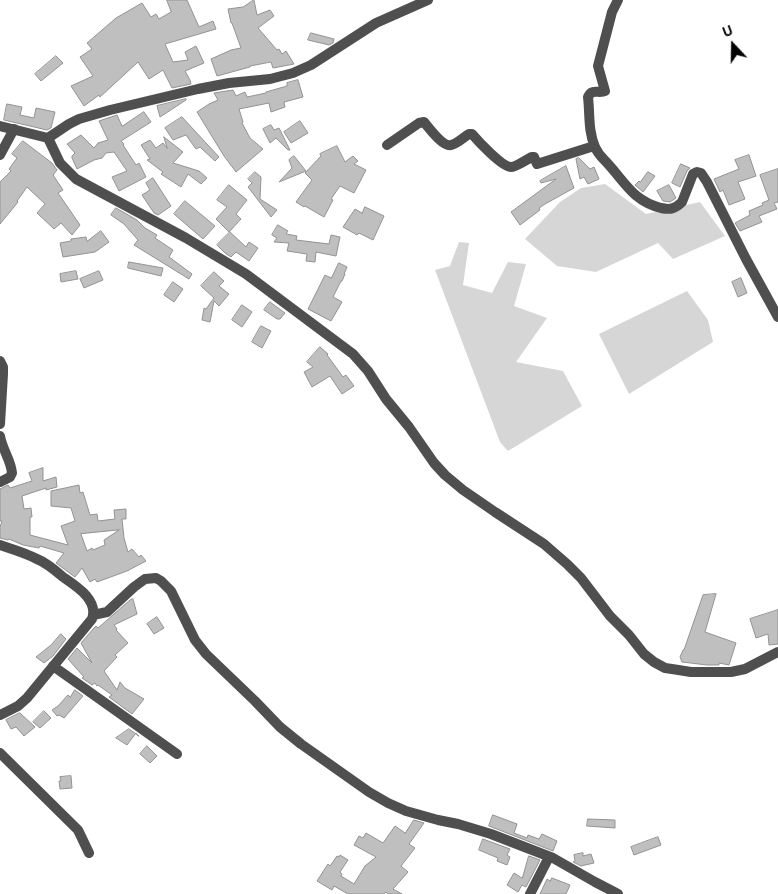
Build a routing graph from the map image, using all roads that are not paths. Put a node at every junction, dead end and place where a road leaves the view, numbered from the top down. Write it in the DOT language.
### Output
graph roads {
  1 [pos="428,0"];
  2 [pos="618,0"];
  3 [pos="0,126"];
  4 [pos="14,129"];
  5 [pos="48,138"];
  6 [pos="387,145"];
  7 [pos="594,146"];
  8 [pos="0,155"];
  9 [pos="778,317"];
  10 [pos="0,361"];
  11 [pos="0,424"];
  12 [pos="0,436"];
  13 [pos="0,482"];
  14 [pos="0,545"];
  15 [pos="93,614"];
  16 [pos="778,652"];
  17 [pos="53,666"];
  18 [pos="0,715"];
  19 [pos="0,753"];
  20 [pos="177,754"];
  21 [pos="89,853"];
  22 [pos="549,856"];
  23 [pos="530,894"];
  24 [pos="618,894"];
  1 -- 5 [label="street"];
  2 -- 7 [label="street"];
  3 -- 4 [label="street"];
  4 -- 5 [label="street"];
  4 -- 8 [label="street"];
  5 -- 16 [label="street"];
  6 -- 7 [label="street"];
  7 -- 9 [label="street"];
  10 -- 11 [label="street"];
  12 -- 13 [label="street"];
  14 -- 15 [label="street"];
  15 -- 17 [label="street"];
  15 -- 22 [label="street"];
  17 -- 18 [label="street"];
  17 -- 20 [label="street"];
  19 -- 21 [label="street"];
  22 -- 23 [label="street"];
  22 -- 24 [label="street"];
}
